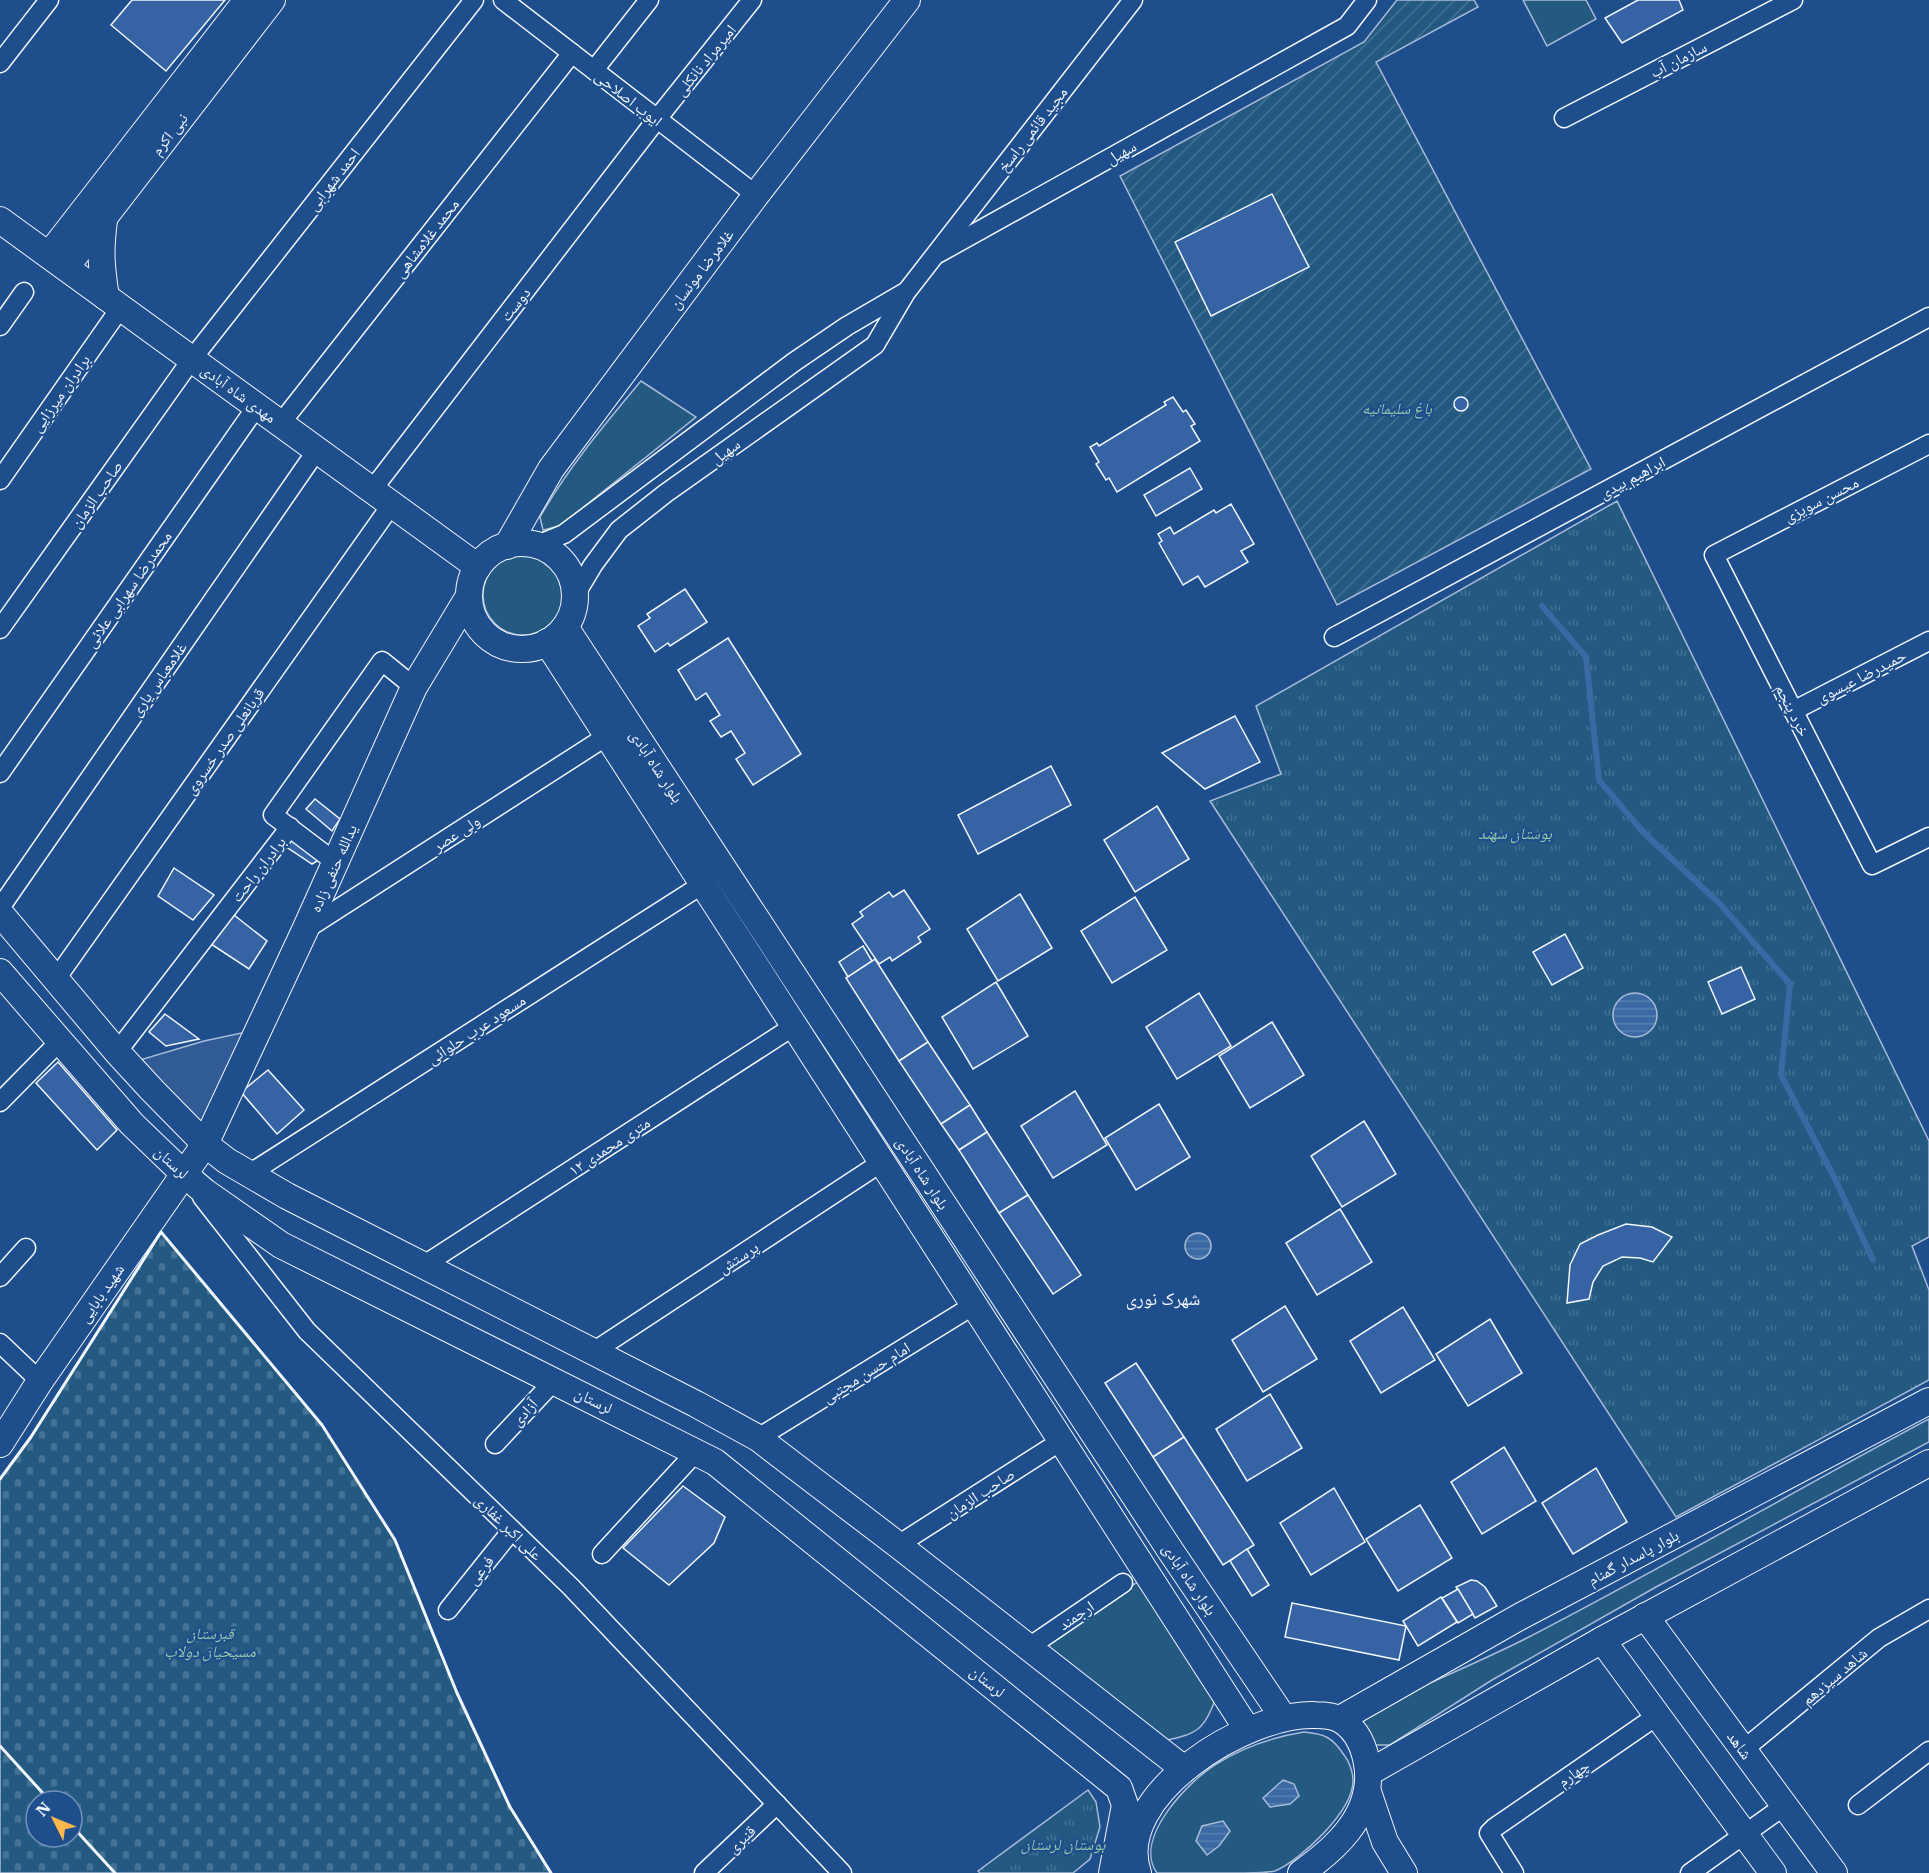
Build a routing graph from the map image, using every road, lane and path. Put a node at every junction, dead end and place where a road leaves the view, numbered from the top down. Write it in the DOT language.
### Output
graph roads {
  1 [pos="49,0"];
  2 [pos="247,0"];
  3 [pos="272,0"];
  4 [pos="474,0"];
  5 [pos="503,0"];
  6 [pos="649,0"];
  7 [pos="752,0"];
  8 [pos="907,0"];
  9 [pos="1133,0"];
  10 [pos="1367,0"];
  11 [pos="1793,0"];
  12 [pos="526,7"];
  13 [pos="572,53"];
  14 [pos="0,63"];
  15 [pos="594,70"];
  16 [pos="1564,118"];
  17 [pos="657,119"];
  18 [pos="756,195"];
  19 [pos="105,217"];
  20 [pos="0,220"];
  21 [pos="932,257"];
  22 [pos="57,261"];
  23 [pos="907,291"];
  24 [pos="24,292"];
  25 [pos="113,302"];
  26 [pos="1929,317"];
  27 [pos="0,326"];
  28 [pos="192,359"];
  29 [pos="257,406"];
  30 [pos="281,423"];
  31 [pos="1929,444"];
  32 [pos="317,450"];
  33 [pos="0,480"];
  34 [pos="382,497"];
  35 [pos="537,545"];
  36 [pos="507,546"];
  37 [pos="1714,555"];
  38 [pos="478,567"];
  39 [pos="575,595"];
  40 [pos="469,596"];
  41 [pos="0,629"];
  42 [pos="556,634"];
  43 [pos="1335,637"];
  44 [pos="1929,641"];
  45 [pos="414,687"];
  46 [pos="1793,711"];
  47 [pos="608,736"];
  48 [pos="0,773"];
  49 [pos="290,827"];
  50 [pos="1929,837"];
  51 [pos="335,862"];
  52 [pos="703,884"];
  53 [pos="0,911"];
  54 [pos="305,930"];
  55 [pos="0,972"];
  56 [pos="56,979"];
  57 [pos="794,1026"];
  58 [pos="60,1041"];
  59 [pos="117,1052"];
  60 [pos="0,1102"];
  61 [pos="205,1144"];
  62 [pos="882,1162"];
  63 [pos="184,1174"];
  64 [pos="249,1174"];
  65 [pos="26,1248"];
  66 [pos="424,1265"];
  67 [pos="0,1277"];
  68 [pos="974,1305"];
  69 [pos="0,1343"];
  70 [pos="593,1352"];
  71 [pos="40,1380"];
  72 [pos="554,1381"];
  73 [pos="1929,1401"];
  74 [pos="4,1428"];
  75 [pos="758,1438"];
  76 [pos="1061,1441"];
  77 [pos="495,1444"];
  78 [pos="696,1452"];
  79 [pos="1929,1463"];
  80 [pos="512,1530"];
  81 [pos="898,1545"];
  82 [pos="602,1554"];
  83 [pos="1123,1583"];
  84 [pos="1929,1609"];
  85 [pos="448,1610"];
  86 [pos="1645,1616"];
  87 [pos="1602,1640"];
  88 [pos="1029,1647"];
  89 [pos="1658,1715"];
  90 [pos="1283,1718"];
  91 [pos="1340,1719"];
  92 [pos="1247,1730"];
  93 [pos="1743,1750"];
  94 [pos="1929,1751"];
  95 [pos="1184,1769"];
  96 [pos="1368,1782"];
  97 [pos="777,1804"];
  98 [pos="1858,1805"];
  99 [pos="1784,1806"];
  100 [pos="1745,1834"];
  101 [pos="1124,1870"];
  102 [pos="704,1873"];
  103 [pos="842,1873"];
  104 [pos="1301,1873"];
  105 [pos="1404,1873"];
  106 [pos="1514,1873"];
  107 [pos="1690,1873"];
  108 [pos="1773,1873"];
  109 [pos="1834,1873"];
  1 -- 14 [label="street"];
  2 -- 22 [label="street, نبی اکرم"];
  3 -- 19 [label="street, نبی اکرم"];
  4 -- 28 [label="street, احمد شهرابی"];
  5 -- 12 [label="street, ایوب اصلاحی"];
  6 -- 15 [label="street"];
  7 -- 17 [label="street, امیرمراد نانکلی"];
  8 -- 18 [label="street, غلامرضا مونسان"];
  9 -- 21 [label="street, مجید قائمی راسخ"];
  10 -- 21 [label="street, سهیل"];
  11 -- 16 [label="street, سازمان آب"];
  12 -- 13 [label="street, ایوب اصلاحی"];
  13 -- 15 [label="street, ایوب اصلاحی"];
  13 -- 30 [label="street, محمد غلامشاهی"];
  15 -- 17 [label="street, ایوب اصلاحی"];
  17 -- 18 [label="street, ایوب اصلاحی"];
  17 -- 34 [label="street, دوست"];
  18 -- 36 [label="street, غلامرضا مونسان"];
  19 -- 22 [label="street, نبی اکرم"];
  19 -- 25 [label="street"];
  20 -- 22 [label="street, مهدی شاه آبادی"];
  21 -- 23 [label="street, سهیل"];
  22 -- 25 [label="street, مهدی شاه آبادی"];
  23 -- 35 [label="street, سهیل"];
  23 -- 39 [label="street, سهیل"];
  24 -- 27 [label="street"];
  25 -- 28 [label="street, مهدی شاه آبادی"];
  25 -- 33 [label="street, برادران میرزایی"];
  26 -- 43 [label="street, ابراهیم بیدی"];
  28 -- 29 [label="street, مهدی شاه آبادی"];
  28 -- 41 [label="street, صاحب الزمان"];
  29 -- 30 [label="street, مهدی شاه آبادی"];
  29 -- 48 [label="street, محمدرضا سهرابی علائی"];
  30 -- 32 [label="street, مهدی شاه آبادی"];
  31 -- 37 [label="street, محسن سویزی"];
  32 -- 34 [label="street, مهدی شاه آبادی"];
  32 -- 53 [label="street, غلامعباس یاری"];
  34 -- 38 [label="street, مهدی شاه آبادی"];
  34 -- 56 [label="street, قربانعلی صدر خسروی"];
  35 -- 36 [label="street"];
  35 -- 39 [label="street"];
  36 -- 38 [label="street"];
  37 -- 46 [label="street, خرد پنجم"];
  38 -- 40 [label="street"];
  39 -- 42 [label="street"];
  40 -- 42 [label="street"];
  40 -- 45 [label="street, یدالله حنفی زاده"];
  42 -- 47 [label="street, بلوار شاه آبادی"];
  42 -- 90 [label="street, بلوار شاه آبادی"];
  44 -- 46 [label="street, حمیدرضا عیسوی"];
  45 -- 49 [label="street, برادران راحت"];
  45 -- 51 [label="street, یدالله حنفی زاده"];
  46 -- 50 [label="street, خرد پنجم"];
  47 -- 52 [label="street, بلوار شاه آبادی"];
  47 -- 54 [label="street, ولی عصر"];
  49 -- 51 [label="street"];
  49 -- 59 [label="street, برادران راحت"];
  51 -- 54 [label="street, یدالله حنفی زاده"];
  52 -- 57 [label="street, بلوار شاه آبادی"];
  52 -- 64 [label="street, مسعود عرب حلوائی"];
  53 -- 56 [label="street"];
  54 -- 61 [label="street, یدالله حنفی زاده"];
  55 -- 58 [label="street, لرستان"];
  56 -- 59 [label="street"];
  57 -- 62 [label="street, بلوار شاه آبادی"];
  57 -- 66 [label="street, ۱۲ متری محمدی"];
  58 -- 60 [label="street"];
  58 -- 63 [label="street, لرستان"];
  59 -- 61 [label="street"];
  61 -- 63 [label="street, شهید بابایی"];
  61 -- 64 [label="street"];
  62 -- 68 [label="street, بلوار شاه آبادی"];
  62 -- 70 [label="street, پرستش"];
  63 -- 71 [label="street, شهید بابایی"];
  63 -- 72 [label="street, لرستان"];
  63 -- 80 [label="street, علی اکبر غفاری"];
  64 -- 66 [label="street"];
  65 -- 67 [label="street"];
  66 -- 70 [label="street"];
  68 -- 75 [label="street, امام حسن مجتبی"];
  68 -- 76 [label="street, بلوار شاه آبادی"];
  69 -- 71 [label="street"];
  70 -- 75 [label="street"];
  71 -- 74 [label="street, شهید بابایی"];
  72 -- 77 [label="street, آزادی"];
  72 -- 78 [label="street, لرستان"];
  73 -- 91 [label="street, بلوار پاسدار گمنام"];
  75 -- 81 [label="street"];
  76 -- 81 [label="street, صاحب الزمان"];
  76 -- 92 [label="street, بلوار شاه آبادی"];
  78 -- 82 [label="street"];
  78 -- 101 [label="street, لرستان"];
  79 -- 86 [label="street"];
  80 -- 85 [label="street, فرعی"];
  80 -- 97 [label="street, علی اکبر غفاری"];
  81 -- 88 [label="street"];
  83 -- 88 [label="street, ارجمند"];
  84 -- 93 [label="street, شاهد سیزدهم"];
  86 -- 87 [label="street"];
  86 -- 93 [label="street, شاهد"];
  87 -- 89 [label="street"];
  87 -- 96 [label="street"];
  88 -- 95 [label="street"];
  89 -- 100 [label="street"];
  89 -- 106 [label="street, چهارم"];
  90 -- 91 [label="street"];
  90 -- 92 [label="street"];
  91 -- 96 [label="street"];
  92 -- 95 [label="street"];
  93 -- 99 [label="street, شاهد"];
  94 -- 98 [label="street"];
  95 -- 101 [label="street"];
  96 -- 104 [label="street"];
  96 -- 105 [label="street"];
  97 -- 102 [label="street, قنبری"];
  97 -- 103 [label="street, علی اکبر غفاری"];
  99 -- 100 [label="street"];
  99 -- 109 [label="street, شاهد"];
  100 -- 107 [label="street"];
  100 -- 108 [label="street"];
}
